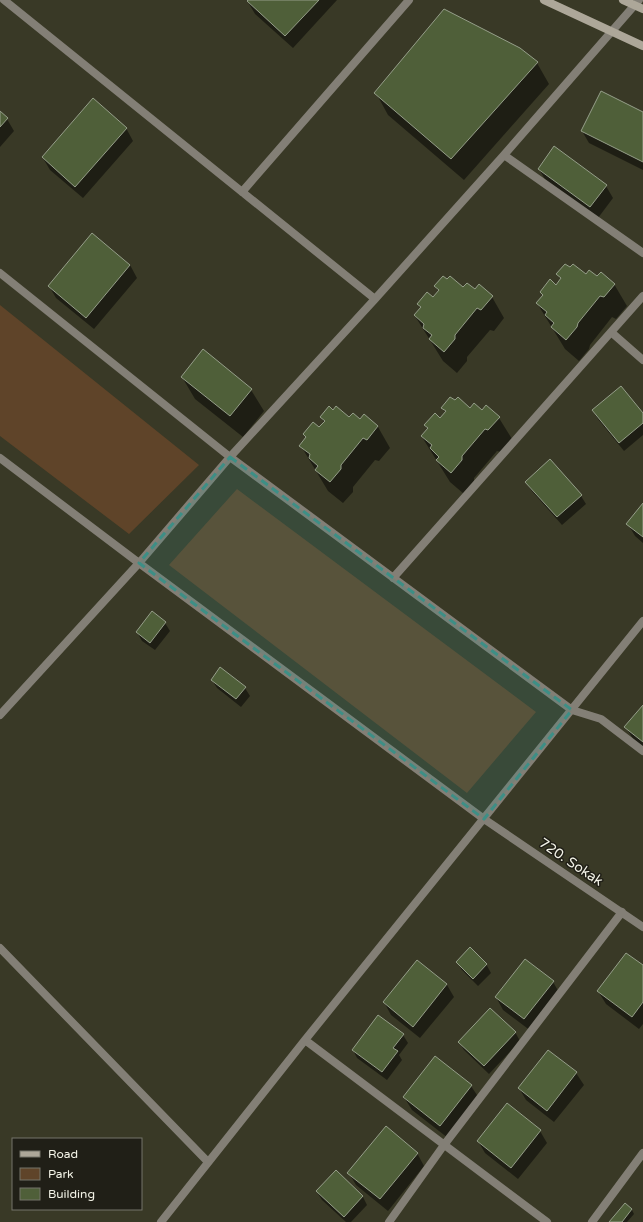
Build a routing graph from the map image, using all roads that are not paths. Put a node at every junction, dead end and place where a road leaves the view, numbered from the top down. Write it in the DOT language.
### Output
graph roads {
  1 [pos="4,0"];
  2 [pos="409,0"];
  3 [pos="544,0"];
  4 [pos="623,0"];
  5 [pos="637,3"];
  6 [pos="643,9"];
  7 [pos="612,32"];
  8 [pos="643,46"];
  9 [pos="504,155"];
  10 [pos="242,192"];
  11 [pos="643,254"];
  12 [pos="0,273"];
  13 [pos="643,296"];
  14 [pos="375,299"];
  15 [pos="611,332"];
  16 [pos="643,360"];
  17 [pos="230,457"];
  18 [pos="0,458"];
  19 [pos="139,563"];
  20 [pos="393,578"];
  21 [pos="643,621"];
  22 [pos="3,706"];
  23 [pos="572,710"];
  24 [pos="0,715"];
  25 [pos="643,752"];
  26 [pos="484,819"];
  27 [pos="622,912"];
  28 [pos="643,927"];
  29 [pos="0,948"];
  30 [pos="305,1040"];
  31 [pos="444,1145"];
  32 [pos="643,1153"];
  33 [pos="208,1162"];
  34 [pos="161,1222"];
  35 [pos="389,1222"];
  36 [pos="547,1222"];
  37 [pos="592,1222"];
  1 -- 10 [label="street"];
  2 -- 10 [label="street"];
  3 -- 7 [label="main road"];
  4 -- 5 [label="main road"];
  5 -- 6 [label="main road"];
  5 -- 7 [label="street"];
  7 -- 8 [label="main road"];
  7 -- 9 [label="street"];
  9 -- 11 [label="street"];
  9 -- 14 [label="street"];
  10 -- 14 [label="street"];
  12 -- 17 [label="street"];
  13 -- 15 [label="street"];
  14 -- 17 [label="street"];
  15 -- 16 [label="street"];
  15 -- 20 [label="street"];
  17 -- 19 [label="street"];
  17 -- 20 [label="street"];
  18 -- 19 [label="street, 720. Sokak"];
  19 -- 22 [label="street"];
  19 -- 26 [label="street, 720. Sokak"];
  20 -- 23 [label="street"];
  21 -- 23 [label="street"];
  22 -- 24 [label="street"];
  23 -- 25 [label="street"];
  23 -- 26 [label="street"];
  26 -- 27 [label="street, 720. Sokak"];
  26 -- 30 [label="street"];
  27 -- 28 [label="street, 720. Sokak"];
  27 -- 31 [label="street"];
  29 -- 33 [label="street"];
  30 -- 31 [label="street"];
  30 -- 33 [label="street"];
  31 -- 35 [label="street"];
  31 -- 36 [label="street"];
  32 -- 37 [label="street"];
  33 -- 34 [label="street"];
}
